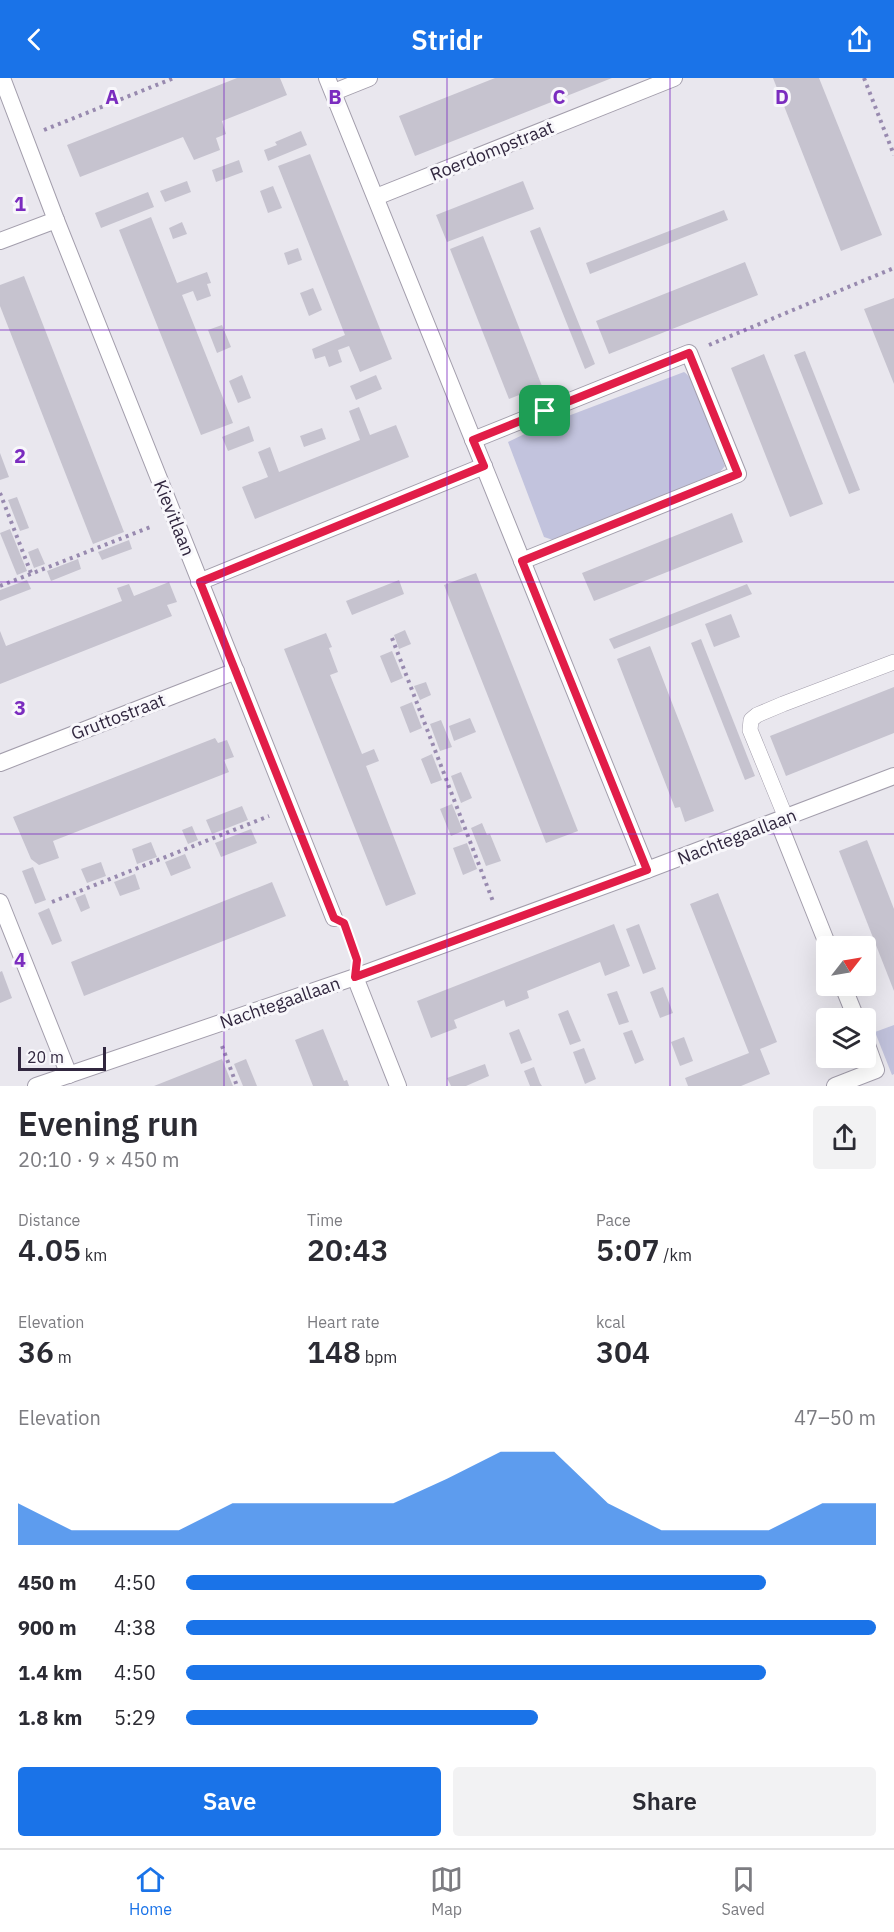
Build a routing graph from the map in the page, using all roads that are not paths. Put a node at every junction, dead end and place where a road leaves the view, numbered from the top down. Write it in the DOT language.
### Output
graph roads {
  1 [pos="2,78"];
  2 [pos="369,78"];
  3 [pos="674,78"];
  4 [pos="331,85"];
  5 [pos="376,197"];
  6 [pos="56,220"];
  7 [pos="0,242"];
  8 [pos="473,440"];
  9 [pos="484,466"];
  10 [pos="522,561"];
  11 [pos="200,582"];
  12 [pos="894,662"];
  13 [pos="236,671"];
  14 [pos="0,763"];
  15 [pos="894,776"];
  16 [pos="782,820"];
  17 [pos="647,870"];
  18 [pos="0,902"];
  19 [pos="334,918"];
  20 [pos="824,936"];
  21 [pos="355,977"];
  22 [pos="875,1068"];
  23 [pos="69,1075"];
  24 [pos="36,1086"];
  25 [pos="398,1086"];
  26 [pos="835,1086"];
  1 -- 6 [label="street, Kievitlaan"];
  2 -- 4 [label="street"];
  3 -- 5 [label="street, Roerdompstraat"];
  4 -- 5 [label="street"];
  5 -- 8 [label="street"];
  6 -- 7 [label="street"];
  6 -- 11 [label="street, Kievitlaan"];
  8 -- 9 [label="street"];
  8 -- 10 [label="street"];
  9 -- 10 [label="street"];
  9 -- 11 [label="street"];
  10 -- 17 [label="street"];
  11 -- 13 [label="street, Kievitlaan"];
  12 -- 16 [label="lane"];
  13 -- 14 [label="street, Gruttostraat"];
  13 -- 19 [label="street, Kievitlaan"];
  15 -- 16 [label="street, Nachtegaallaan"];
  16 -- 17 [label="street, Nachtegaallaan"];
  16 -- 20 [label="street"];
  17 -- 21 [label="street, Nachtegaallaan"];
  18 -- 23 [label="street"];
  21 -- 23 [label="street, Nachtegaallaan"];
  21 -- 25 [label="street"];
  22 -- 26 [label="street"];
  23 -- 24 [label="street, Nachtegaallaan"];
}
